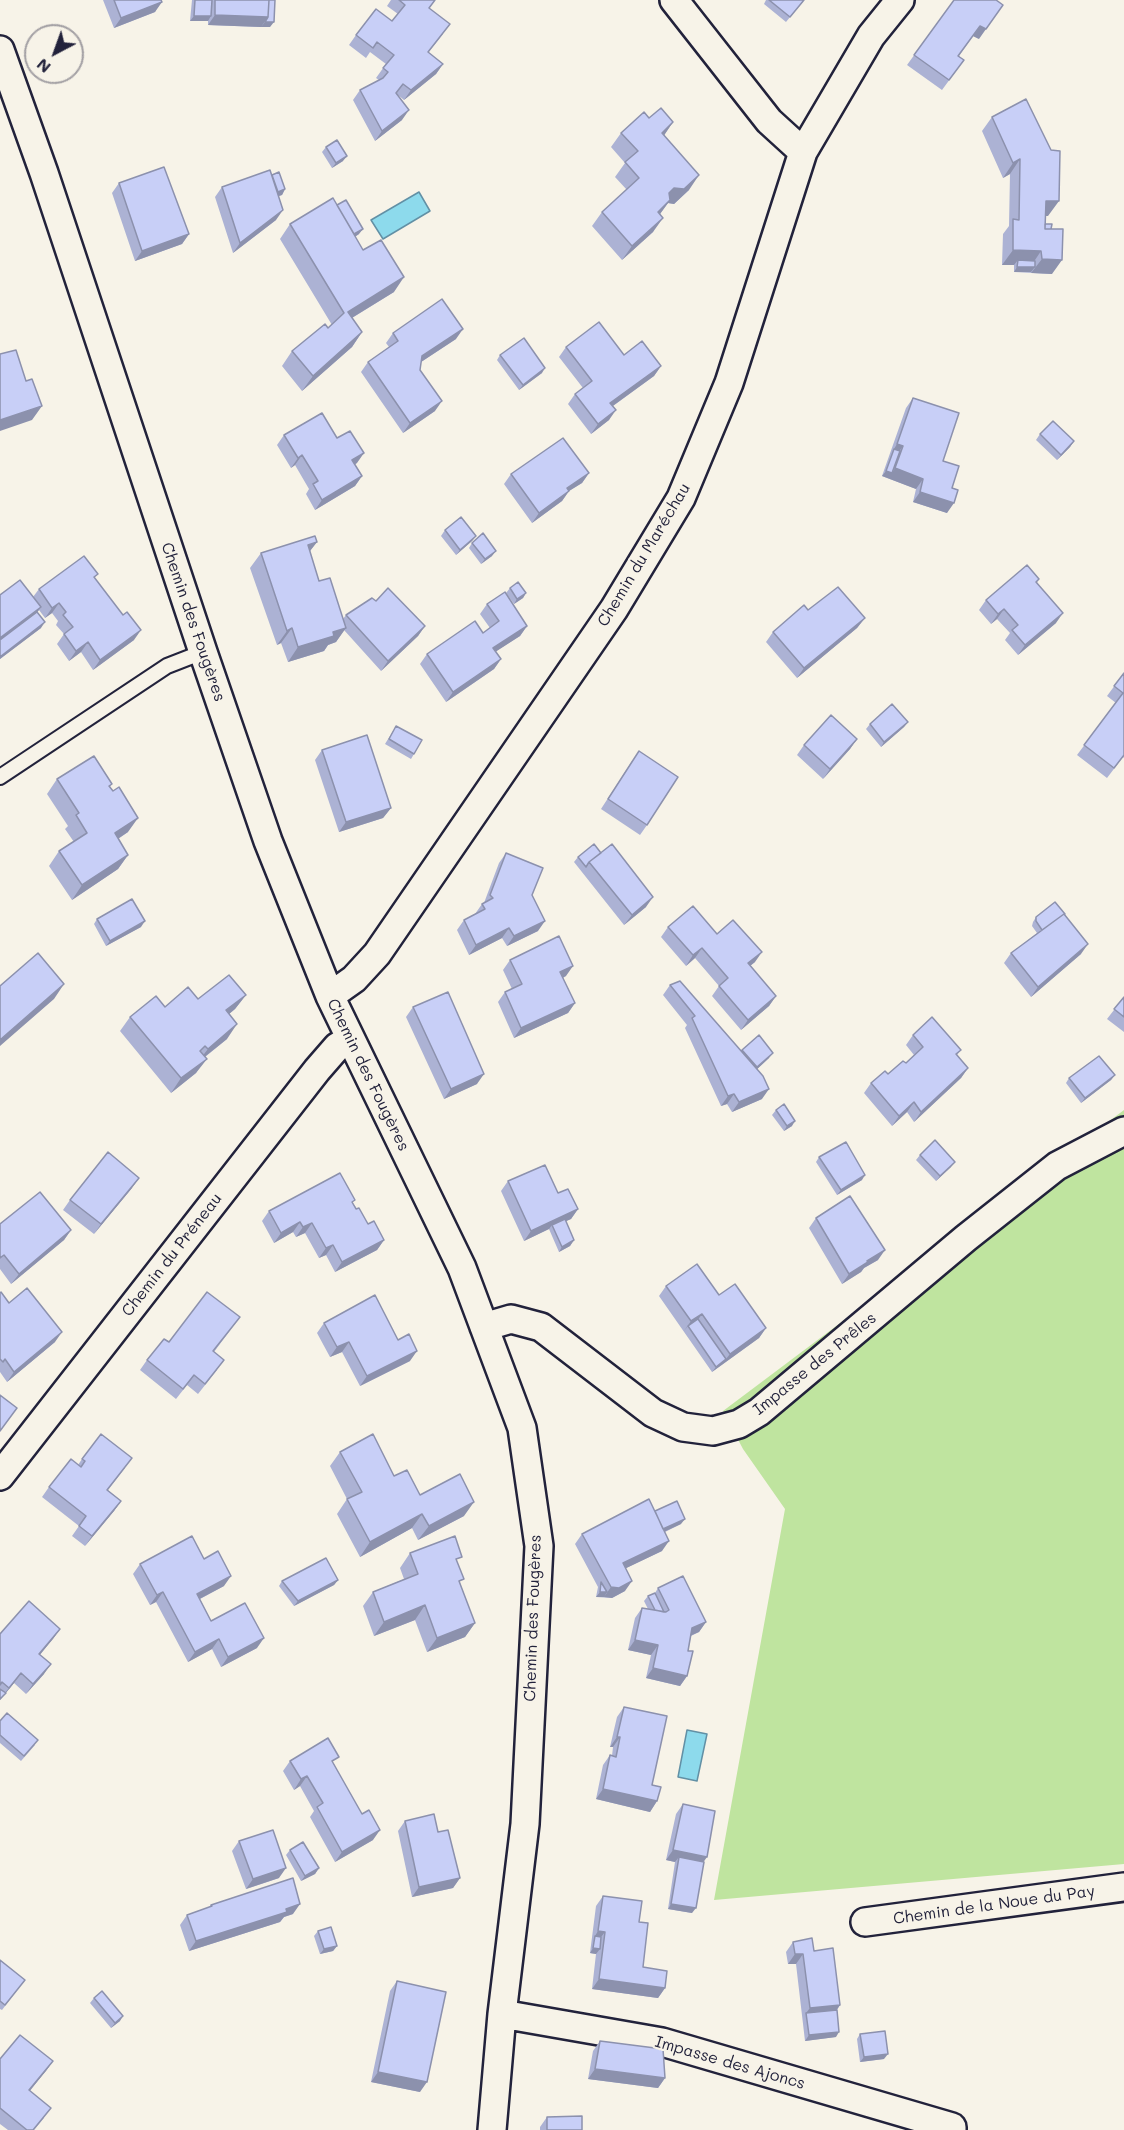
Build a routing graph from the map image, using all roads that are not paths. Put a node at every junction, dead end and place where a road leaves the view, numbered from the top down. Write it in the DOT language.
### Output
graph roads {
  1 [pos="674,0"];
  2 [pos="900,0"];
  3 [pos="0,50"];
  4 [pos="802,152"];
  5 [pos="203,652"];
  6 [pos="0,777"];
  7 [pos="330,996"];
  8 [pos="350,1039"];
  9 [pos="1124,1131"];
  10 [pos="484,1327"];
  11 [pos="0,1476"];
  12 [pos="1124,1887"];
  13 [pos="865,1922"];
  14 [pos="502,2014"];
  15 [pos="492,2130"];
  16 [pos="952,2130"];
  1 -- 4 [label="street"];
  2 -- 4 [label="street, Chemin du Maréchau"];
  3 -- 5 [label="street, Chemin des Fougères"];
  4 -- 7 [label="street, Chemin du Maréchau"];
  5 -- 6 [label="lane"];
  5 -- 7 [label="street, Chemin des Fougères"];
  7 -- 8 [label="street, Chemin des Fougères"];
  8 -- 10 [label="street, Chemin des Fougères"];
  8 -- 11 [label="street, Chemin du Préneau"];
  9 -- 10 [label="street, Impasse des Prêles"];
  10 -- 14 [label="street, Chemin des Fougères"];
  12 -- 13 [label="street, Chemin de la Noue du Pay"];
  14 -- 15 [label="street, Chemin des Fougères"];
  14 -- 16 [label="street, Impasse des Ajoncs"];
}
